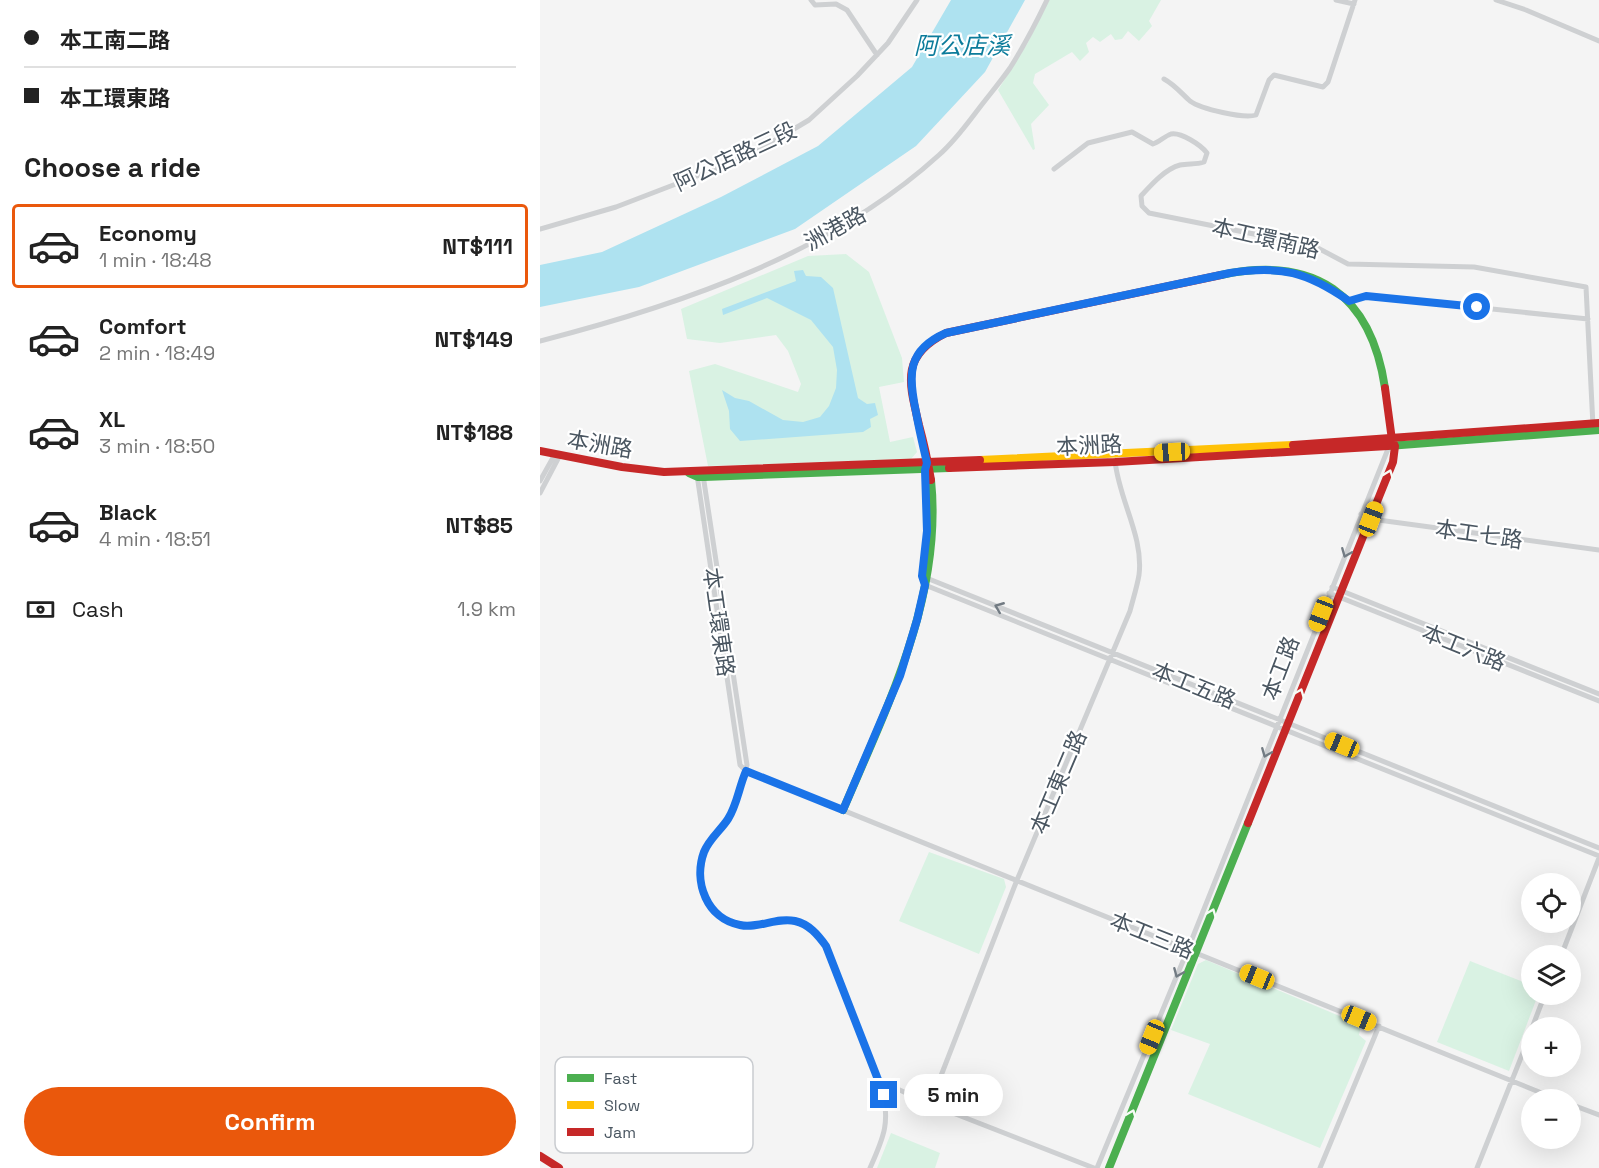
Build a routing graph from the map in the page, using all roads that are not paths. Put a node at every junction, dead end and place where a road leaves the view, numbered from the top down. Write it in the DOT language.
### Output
graph roads {
  1 [pos="811,0"];
  2 [pos="916,0"];
  3 [pos="1047,0"];
  4 [pos="1336,0"];
  5 [pos="1496,0"];
  6 [pos="1354,2"];
  7 [pos="1599,42"];
  8 [pos="877,55"];
  9 [pos="1164,79"];
  10 [pos="1054,169"];
  11 [pos="540,230"];
  12 [pos="1349,301"];
  13 [pos="1588,318"];
  14 [pos="540,341"];
  15 [pos="1596,427"];
  16 [pos="1392,444"];
  17 [pos="540,451"];
  18 [pos="557,455"];
  19 [pos="1115,458"];
  20 [pos="927,467"];
  21 [pos="698,474"];
  22 [pos="540,481"];
  23 [pos="540,493"];
  24 [pos="1361,514"];
  25 [pos="1371,519"];
  26 [pos="1599,550"];
  27 [pos="925,579"];
  28 [pos="1332,587"];
  29 [pos="1329,593"];
  30 [pos="1340,594"];
  31 [pos="1110,655"];
  32 [pos="1599,694"];
  33 [pos="1599,701"];
  34 [pos="1278,723"];
  35 [pos="1287,726"];
  36 [pos="746,771"];
  37 [pos="843,810"];
  38 [pos="1599,848"];
  39 [pos="1599,857"];
  40 [pos="1017,880"];
  41 [pos="1565,945"];
  42 [pos="1188,949"];
  43 [pos="1197,952"];
  44 [pos="1379,1026"];
  45 [pos="1521,1056"];
  46 [pos="879,1080"];
  47 [pos="1511,1081"];
  48 [pos="1531,1089"];
  49 [pos="930,1104"];
  50 [pos="1581,1108"];
  51 [pos="1599,1115"];
  52 [pos="540,1156"];
  53 [pos="559,1168"];
  54 [pos="870,1168"];
  55 [pos="1096,1168"];
  56 [pos="1109,1168"];
  57 [pos="1320,1168"];
  58 [pos="1477,1168"];
  1 -- 8 [label="street"];
  2 -- 8 [label="street, 阿公店路三段"];
  3 -- 14 [label="street, 洲港路"];
  4 -- 6 [label="street"];
  5 -- 7 [label="street"];
  6 -- 9 [label="street"];
  8 -- 11 [label="street, 阿公店路三段"];
  10 -- 13 [label="street, 本工環南路"];
  12 -- 13 [label="street"];
  12 -- 16 [label="street"];
  12 -- 20 [label="street"];
  13 -- 15 [label="street, 本工環南路"];
  15 -- 16 [label="street, 本洲路"];
  16 -- 19 [label="street, 本洲路"];
  16 -- 24 [label="street, 本工路"];
  25 -- 16 [label="street, 本工路, one-way"];
  17 -- 18 [label="street, 本洲路"];
  18 -- 21 [label="street, 本洲路"];
  18 -- 22 [label="street"];
  18 -- 23 [label="street"];
  19 -- 20 [label="street, 本洲路"];
  19 -- 31 [label="street, 本工東二路"];
  20 -- 21 [label="street, 本洲路"];
  20 -- 27 [label="street"];
  21 -- 36 [label="street, 本工環東路"];
  24 -- 25 [label="street, 本工七路"];
  24 -- 28 [label="street, 本工路, one-way"];
  25 -- 26 [label="street, 本工七路"];
  25 -- 30 [label="street, 本工路"];
  27 -- 31 [label="street, 本工五路"];
  27 -- 37 [label="street"];
  28 -- 29 [label="street, 本工路"];
  28 -- 30 [label="street, 本工六路"];
  29 -- 30 [label="street, 本工六路"];
  29 -- 34 [label="street, 本工路"];
  30 -- 32 [label="street, 本工六路"];
  30 -- 33 [label="street, 本工六路"];
  35 -- 30 [label="street, 本工路, one-way"];
  31 -- 34 [label="street, 本工五路"];
  31 -- 40 [label="street, 本工東二路"];
  34 -- 35 [label="street, 本工五路"];
  34 -- 42 [label="street, 本工路, one-way"];
  35 -- 38 [label="street, 本工五路"];
  35 -- 39 [label="street, 本工五路"];
  43 -- 35 [label="street, 本工路, one-way"];
  36 -- 37 [label="street, 本工三路"];
  36 -- 46 [label="street"];
  37 -- 40 [label="street, 本工三路"];
  39 -- 41 [label="street"];
  40 -- 42 [label="street, 本工三路"];
  40 -- 49 [label="street, 本工東二路"];
  42 -- 43 [label="street, 本工三路"];
  42 -- 55 [label="street, 本工路, one-way"];
  43 -- 44 [label="street, 本工三路"];
  56 -- 43 [label="street, 本工路, one-way"];
  44 -- 47 [label="street, 本工三路"];
  44 -- 57 [label="street"];
  45 -- 47 [label="street"];
  46 -- 49 [label="street"];
  46 -- 54 [label="street"];
  47 -- 48 [label="street, 本工三路"];
  47 -- 58 [label="street"];
  49 -- 55 [label="street"];
  50 -- 51 [label="street"];
  52 -- 53 [label="street"];
}
